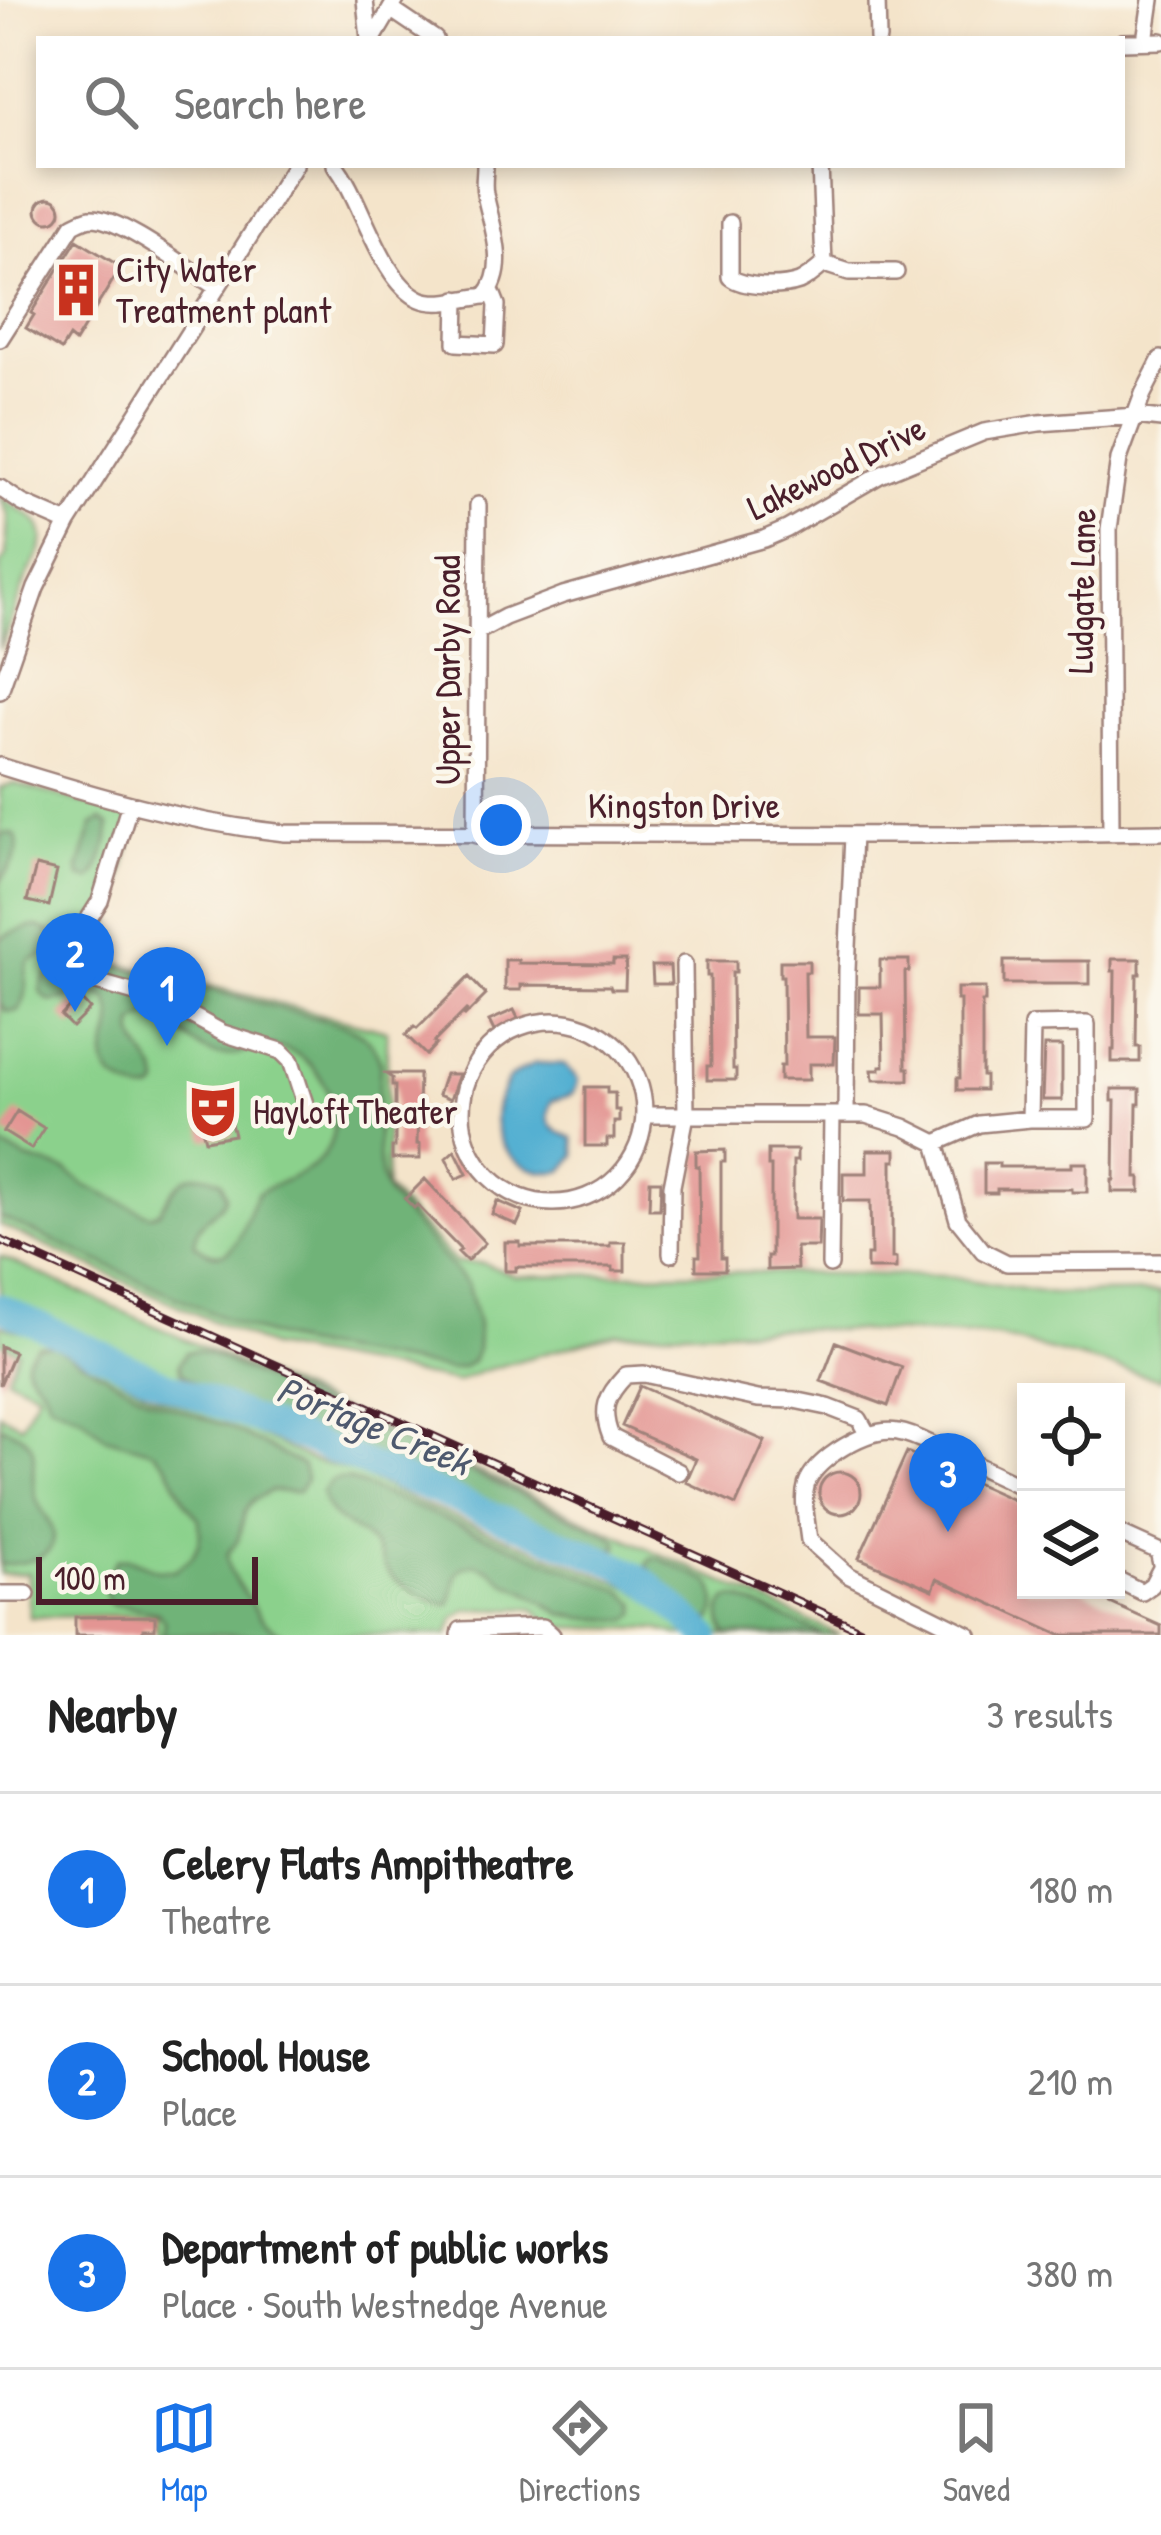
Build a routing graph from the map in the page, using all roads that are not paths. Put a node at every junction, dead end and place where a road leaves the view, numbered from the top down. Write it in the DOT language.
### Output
graph roads {
  1 [pos="365,0"];
  2 [pos="878,0"];
  3 [pos="1151,0"];
  4 [pos="394,5"];
  5 [pos="371,36"];
  6 [pos="373,36"];
  7 [pos="431,36"];
  8 [pos="878,36"];
  9 [pos="1153,41"];
  10 [pos="293,168"];
  11 [pos="338,168"];
  12 [pos="485,168"];
  13 [pos="820,168"];
  14 [pos="730,223"];
  15 [pos="824,264"];
  16 [pos="896,272"];
  17 [pos="216,287"];
  18 [pos="491,290"];
  19 [pos="457,299"];
  20 [pos="0,339"];
  21 [pos="1161,359"];
  22 [pos="1136,416"];
  23 [pos="1161,419"];
  24 [pos="0,488"];
  25 [pos="478,505"];
  26 [pos="68,523"];
  27 [pos="477,632"];
  28 [pos="0,691"];
  29 [pos="0,766"];
  30 [pos="130,804"];
  31 [pos="1161,832"];
  32 [pos="1111,833"];
  33 [pos="476,835"];
  34 [pos="853,835"];
  35 [pos="684,964"];
  36 [pos="644,1114"];
  37 [pos="686,1115"];
  38 [pos="839,1115"];
  39 [pos="310,1119"];
  40 [pos="1030,1119"];
  41 [pos="936,1143"];
  42 [pos="670,1254"];
  43 [pos="1161,1262"];
  44 [pos="830,1265"];
  45 [pos="868,1435"];
  46 [pos="679,1472"];
  47 [pos="1017,1485"];
  48 [pos="1125,1536"];
  49 [pos="1161,1566"];
  50 [pos="1125,1584"];
  51 [pos="0,1594"];
  52 [pos="27,1594"];
  53 [pos="460,1635"];
  54 [pos="552,1635"];
  55 [pos="969,1635"];
  1 -- 5 [label="street"];
  2 -- 8 [label="street"];
  3 -- 9 [label="street"];
  4 -- 6 [label="street"];
  4 -- 7 [label="street"];
  10 -- 17 [label="street"];
  11 -- 19 [label="street"];
  12 -- 18 [label="street"];
  13 -- 15 [label="street"];
  14 -- 15 [label="street"];
  15 -- 16 [label="street"];
  17 -- 20 [label="street"];
  17 -- 26 [label="street"];
  18 -- 19 [label="street"];
  18 -- 19 [label="street"];
  21 -- 22 [label="street, Ludgate Lane"];
  22 -- 23 [label="street, Lakewood Drive"];
  22 -- 27 [label="street, Lakewood Drive"];
  22 -- 32 [label="street, Ludgate Lane"];
  24 -- 26 [label="street"];
  25 -- 27 [label="street, Upper Darby Road"];
  26 -- 28 [label="street"];
  27 -- 33 [label="street, Upper Darby Road"];
  29 -- 30 [label="street, Kingston Drive"];
  30 -- 33 [label="street, Kingston Drive"];
  30 -- 39 [label="street"];
  31 -- 32 [label="street, Kingston Drive"];
  32 -- 34 [label="street, Kingston Drive"];
  33 -- 34 [label="street, Kingston Drive"];
  34 -- 38 [label="street"];
  35 -- 37 [label="street"];
  36 -- 36 [label="street"];
  36 -- 37 [label="street"];
  37 -- 38 [label="street"];
  37 -- 42 [label="street"];
  38 -- 41 [label="street"];
  38 -- 44 [label="street"];
  40 -- 40 [label="street"];
  40 -- 41 [label="street"];
  41 -- 43 [label="street"];
  45 -- 46 [label="street"];
  45 -- 47 [label="street"];
  45 -- 55 [label="street"];
  48 -- 49 [label="street"];
  49 -- 50 [label="street"];
  51 -- 52 [label="street"];
  53 -- 54 [label="street"];
}
